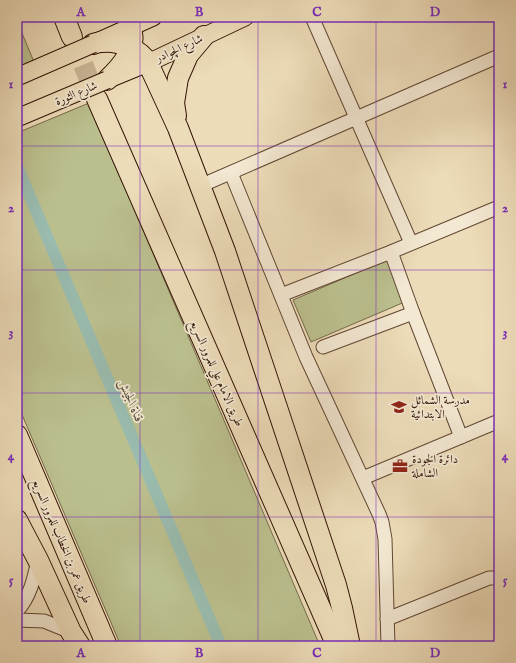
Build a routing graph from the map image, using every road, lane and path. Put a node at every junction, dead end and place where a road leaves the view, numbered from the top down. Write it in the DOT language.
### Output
graph roads {
  1 [pos="64,17"];
  2 [pos="153,17"];
  3 [pos="245,17"];
  4 [pos="312,17"];
  5 [pos="204,36"];
  6 [pos="72,37"];
  7 [pos="93,44"];
  8 [pos="131,44"];
  9 [pos="499,56"];
  10 [pos="17,76"];
  11 [pos="107,80"];
  12 [pos="97,99"];
  13 [pos="17,118"];
  14 [pos="356,118"];
  15 [pos="178,128"];
  16 [pos="231,173"];
  17 [pos="200,186"];
  18 [pos="499,207"];
  19 [pos="411,243"];
  20 [pos="391,252"];
  21 [pos="281,295"];
  22 [pos="413,313"];
  23 [pos="323,347"];
  24 [pos="499,421"];
  25 [pos="17,435"];
  26 [pos="461,438"];
  27 [pos="363,478"];
  28 [pos="17,520"];
  29 [pos="38,560"];
  30 [pos="499,580"];
  31 [pos="17,611"];
  32 [pos="387,619"];
  33 [pos="17,620"];
  34 [pos="75,639"];
  35 [pos="107,646"];
  36 [pos="337,646"];
  37 [pos="350,646"];
  38 [pos="388,646"];
  1 -- 6 [label="highway"];
  2 -- 8 [label="main road"];
  3 -- 5 [label="main road, شارع الچوادر"];
  4 -- 14 [label="street"];
  5 -- 8 [label="main road, شارع الچوادر"];
  5 -- 15 [label="highway"];
  7 -- 8 [label="highway"];
  7 -- 10 [label="main road, bridge"];
  8 -- 11 [label="highway"];
  8 -- 15 [label="highway"];
  9 -- 14 [label="street"];
  11 -- 13 [label="main road, شارع الثورة, bridge"];
  12 -- 36 [label="highway, طريق الامام علي للمرور السريع"];
  14 -- 16 [label="street"];
  14 -- 19 [label="street"];
  15 -- 17 [label="highway"];
  16 -- 17 [label="street"];
  16 -- 21 [label="street"];
  17 -- 37 [label="highway"];
  18 -- 19 [label="street"];
  19 -- 20 [label="street"];
  20 -- 21 [label="street"];
  20 -- 22 [label="street"];
  21 -- 27 [label="street"];
  22 -- 23 [label="street"];
  22 -- 26 [label="street"];
  24 -- 26 [label="street"];
  25 -- 35 [label="highway, طريق عمر بن الخطاب للمرور السريع"];
  26 -- 27 [label="street"];
  27 -- 32 [label="street"];
  28 -- 29 [label="highway"];
  29 -- 31 [label="street"];
  29 -- 34 [label="highway"];
  30 -- 32 [label="street"];
  32 -- 38 [label="street"];
  33 -- 34 [label="street"];
}
